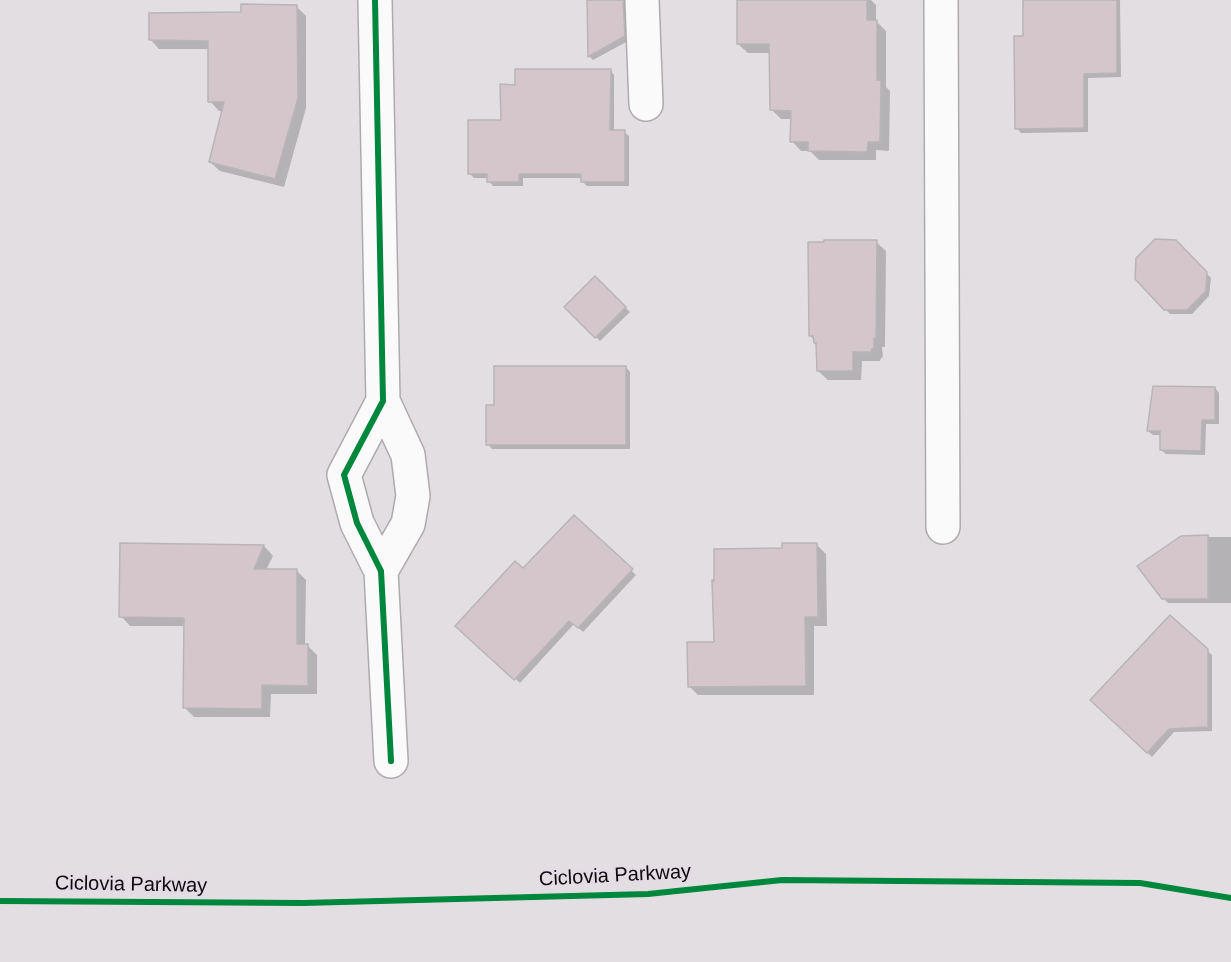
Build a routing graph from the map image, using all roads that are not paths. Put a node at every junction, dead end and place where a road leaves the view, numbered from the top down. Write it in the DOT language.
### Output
graph roads {
  1 [pos="375,0"];
  2 [pos="642,0"];
  3 [pos="941,0"];
  4 [pos="646,104"];
  5 [pos="383,401"];
  6 [pos="943,527"];
  7 [pos="381,571"];
  8 [pos="391,761"];
  1 -- 5 [label="street"];
  2 -- 4 [label="street"];
  3 -- 6 [label="street"];
  5 -- 7 [label="street"];
  5 -- 7 [label="street"];
  7 -- 8 [label="street"];
}
